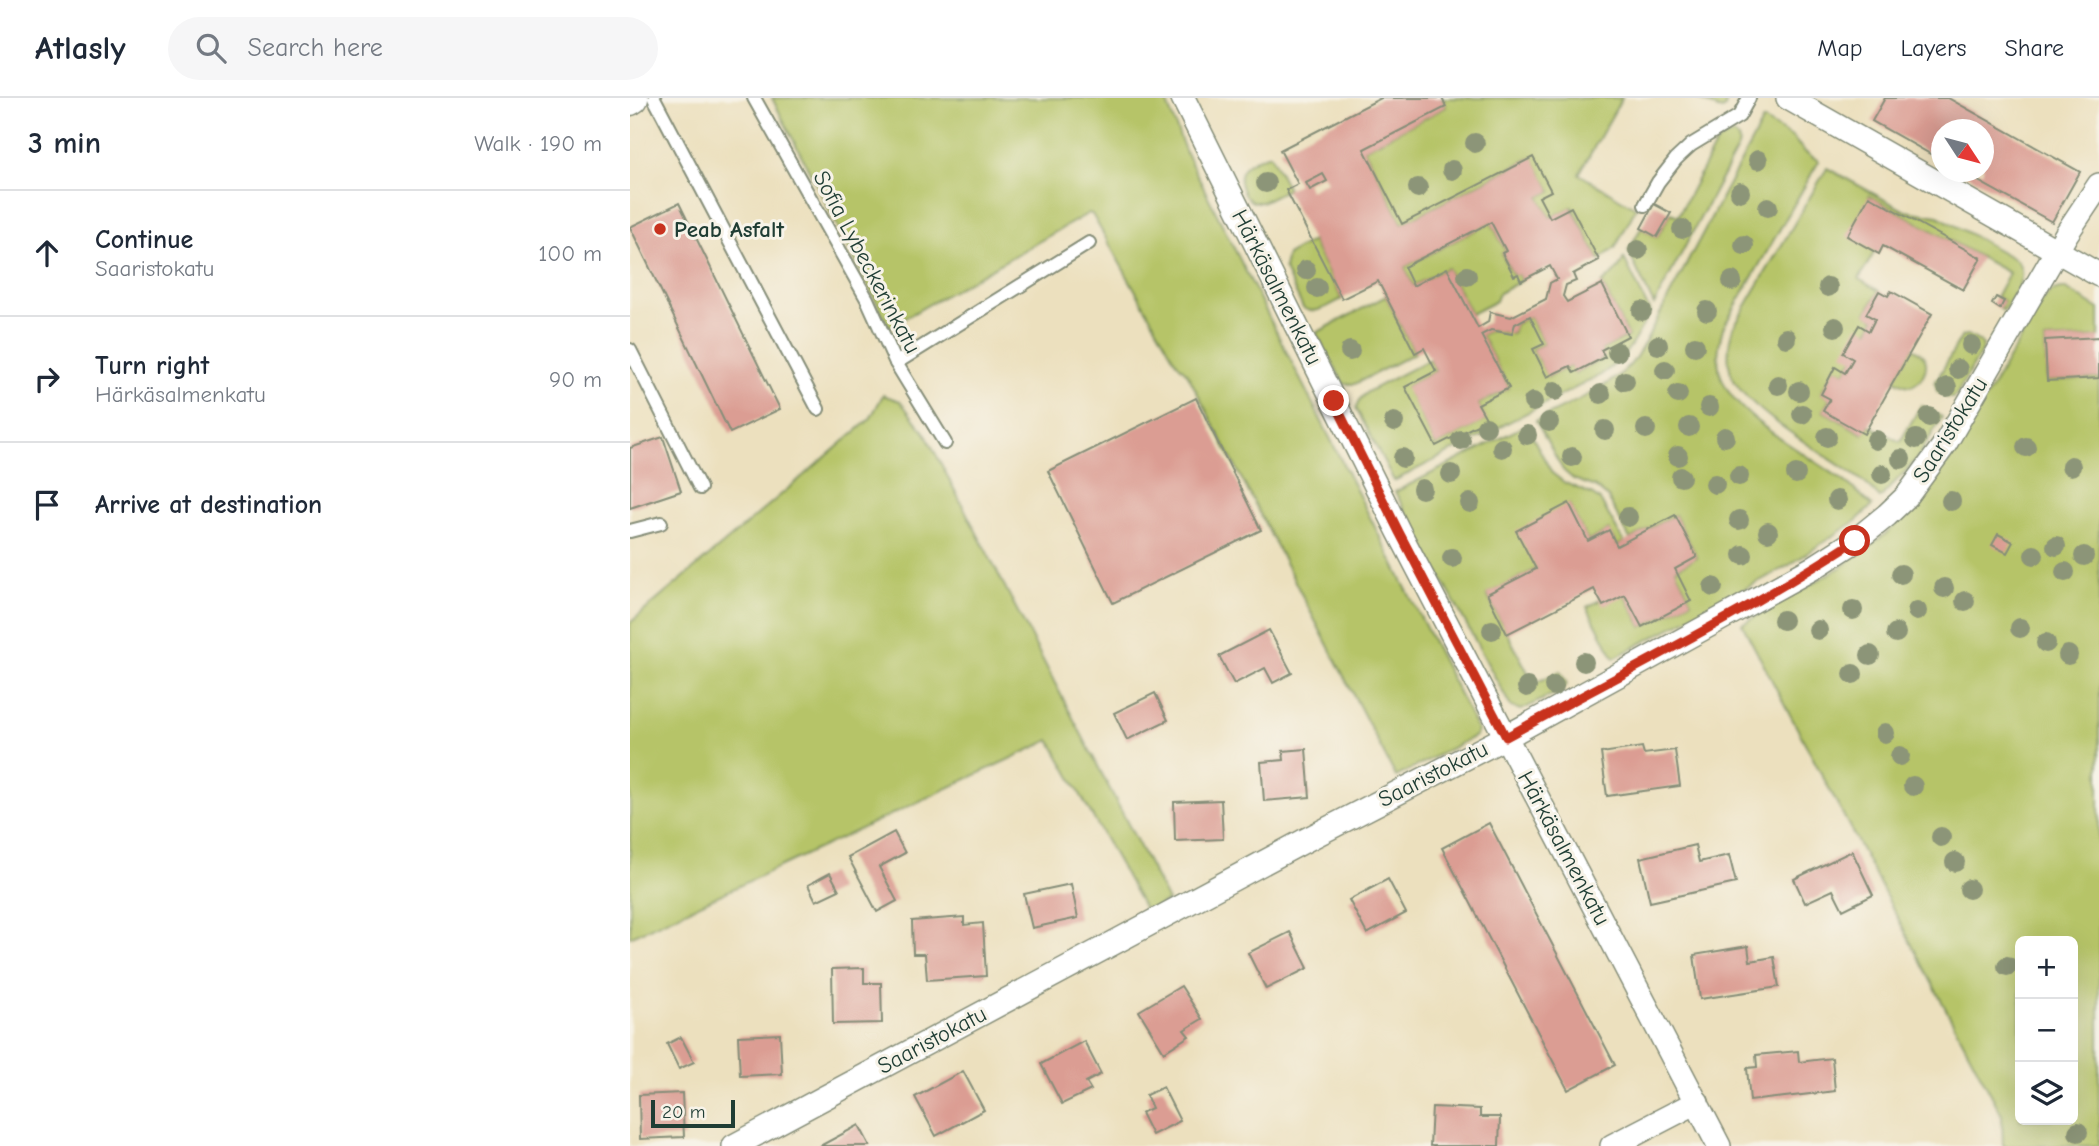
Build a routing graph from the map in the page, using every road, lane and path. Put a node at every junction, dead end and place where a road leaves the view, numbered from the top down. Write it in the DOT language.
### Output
graph roads {
  1 [pos="654,98"];
  2 [pos="754,98"];
  3 [pos="1183,98"];
  4 [pos="1749,98"];
  5 [pos="1787,98"];
  6 [pos="2099,185"];
  7 [pos="1645,205"];
  8 [pos="1089,243"];
  9 [pos="2056,250"];
  10 [pos="2099,275"];
  11 [pos="630,350"];
  12 [pos="896,363"];
  13 [pos="818,409"];
  14 [pos="945,443"];
  15 [pos="700,488"];
  16 [pos="661,523"];
  17 [pos="630,531"];
  18 [pos="1506,737"];
  19 [pos="1697,1102"];
  20 [pos="734,1146"];
  21 [pos="1612,1146"];
  22 [pos="1719,1146"];
  1 -- 13 [label="lane"];
  2 -- 12 [label="lane, Sofia Lybeckerinkatu"];
  3 -- 18 [label="street, Härkäsalmenkatu"];
  4 -- 7 [label="lane"];
  5 -- 9 [label="street"];
  6 -- 9 [label="street, Saaristokatu"];
  8 -- 12 [label="lane"];
  9 -- 10 [label="street"];
  9 -- 18 [label="street, Saaristokatu"];
  11 -- 15 [label="lane"];
  12 -- 14 [label="lane, Sofia Lybeckerinkatu"];
  16 -- 17 [label="lane"];
  18 -- 19 [label="street, Härkäsalmenkatu"];
  18 -- 20 [label="street, Saaristokatu"];
  19 -- 21 [label="street"];
  19 -- 22 [label="street, Härkäsalmenkatu"];
}
